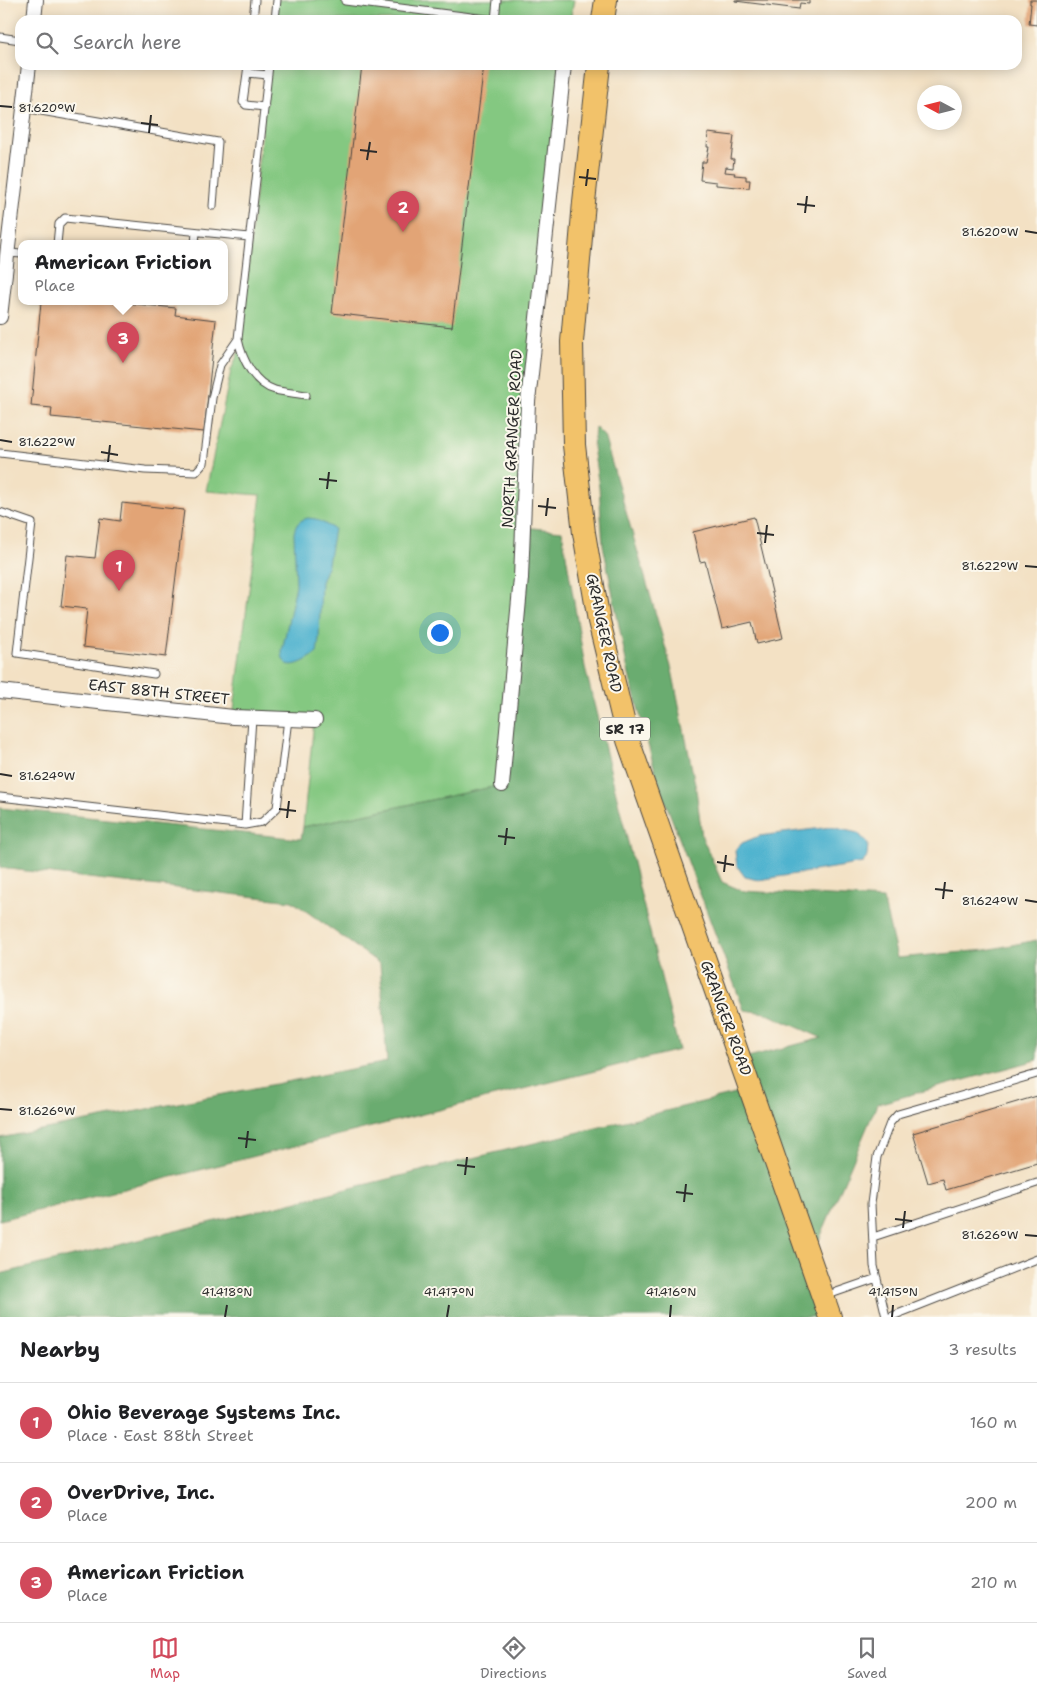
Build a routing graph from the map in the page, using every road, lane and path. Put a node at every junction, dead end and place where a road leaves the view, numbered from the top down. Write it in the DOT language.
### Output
graph roads {
  1 [pos="36,0"];
  2 [pos="255,0"];
  3 [pos="277,0"];
  4 [pos="497,0"];
  5 [pos="606,0"];
  6 [pos="345,1"];
  7 [pos="34,15"];
  8 [pos="254,15"];
  9 [pos="276,15"];
  10 [pos="456,15"];
  11 [pos="496,15"];
  12 [pos="604,15"];
  13 [pos="0,37"];
  14 [pos="15,39"];
  15 [pos="28,70"];
  16 [pos="247,70"];
  17 [pos="269,70"];
  18 [pos="563,70"];
  19 [pos="597,70"];
  20 [pos="247,73"];
  21 [pos="268,75"];
  22 [pos="265,107"];
  23 [pos="24,108"];
  24 [pos="213,206"];
  25 [pos="196,232"];
  26 [pos="250,237"];
  27 [pos="57,240"];
  28 [pos="195,240"];
  29 [pos="15,253"];
  30 [pos="2,275"];
  31 [pos="1,293"];
  32 [pos="0,317"];
  33 [pos="238,339"];
  34 [pos="306,395"];
  35 [pos="0,453"];
  36 [pos="0,512"];
  37 [pos="154,674"];
  38 [pos="0,691"];
  39 [pos="252,718"];
  40 [pos="288,719"];
  41 [pos="314,720"];
  42 [pos="502,786"];
  43 [pos="0,797"];
  44 [pos="245,825"];
  45 [pos="1037,1074"];
  46 [pos="1037,1183"];
  47 [pos="873,1236"];
  48 [pos="1037,1258"];
  49 [pos="877,1278"];
  50 [pos="826,1307"];
  51 [pos="888,1317"];
  1 -- 7 [label="street"];
  2 -- 8 [label="lane"];
  3 -- 9 [label="lane"];
  4 -- 11 [label="lane"];
  5 -- 12 [label="main road"];
  6 -- 10 [label="lane"];
  13 -- 14 [label="lane"];
  15 -- 23 [label="street"];
  16 -- 20 [label="lane"];
  17 -- 21 [label="lane"];
  18 -- 42 [label="street, NORTH GRANGER ROAD"];
  19 -- 50 [label="main road, GRANGER ROAD / SR 17"];
  20 -- 21 [label="lane"];
  20 -- 22 [label="lane"];
  21 -- 22 [label="lane"];
  22 -- 26 [label="lane"];
  23 -- 24 [label="lane"];
  23 -- 29 [label="street"];
  25 -- 26 [label="lane"];
  25 -- 27 [label="lane"];
  25 -- 28 [label="lane"];
  26 -- 33 [label="lane"];
  29 -- 30 [label="street"];
  30 -- 31 [label="street"];
  31 -- 32 [label="street"];
  33 -- 34 [label="lane"];
  33 -- 35 [label="lane"];
  36 -- 37 [label="lane"];
  38 -- 39 [label="street, EAST 88TH STREET"];
  39 -- 40 [label="street, EAST 88TH STREET"];
  39 -- 44 [label="lane"];
  40 -- 41 [label="street, EAST 88TH STREET"];
  40 -- 44 [label="lane"];
  43 -- 44 [label="lane"];
  45 -- 47 [label="lane"];
  46 -- 47 [label="lane"];
  47 -- 49 [label="lane"];
  48 -- 51 [label="lane"];
  49 -- 50 [label="lane"];
  49 -- 51 [label="lane"];
}
